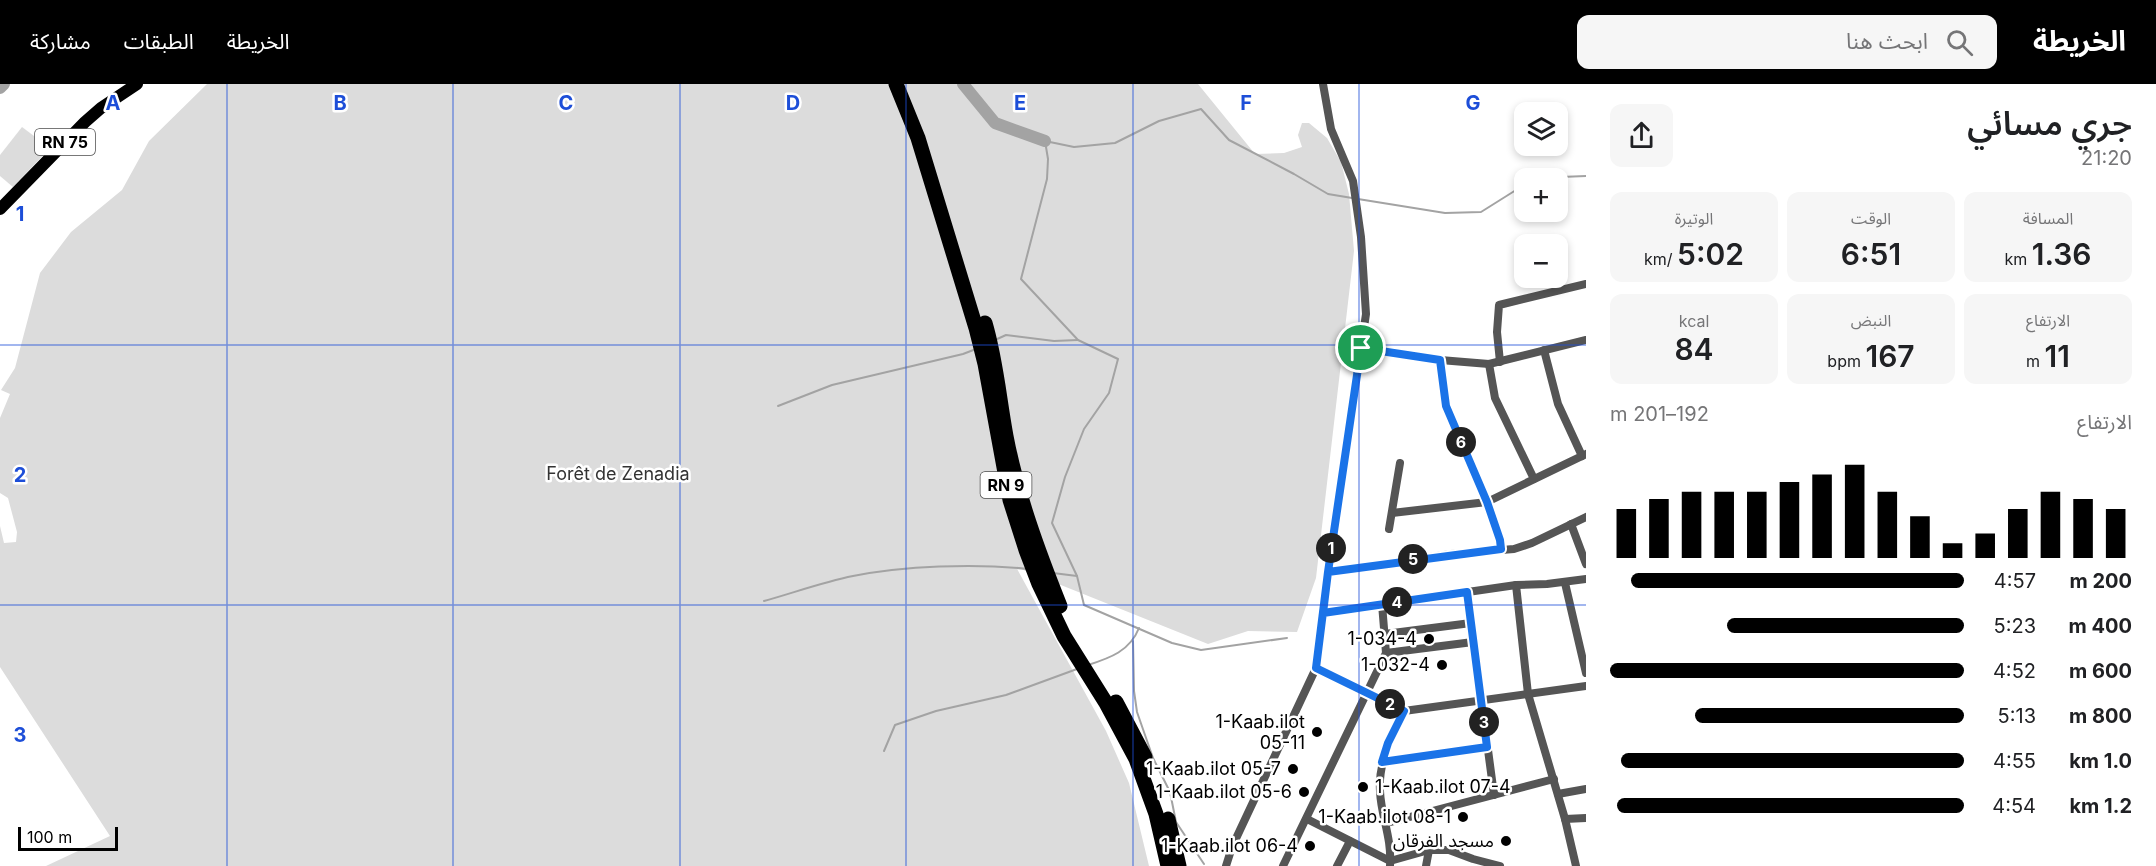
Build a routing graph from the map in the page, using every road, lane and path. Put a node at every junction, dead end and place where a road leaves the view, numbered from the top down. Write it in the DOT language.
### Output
graph roads {
  1 [pos="137,84"];
  2 [pos="896,84"];
  3 [pos="907,84"];
  4 [pos="1323,84"];
  5 [pos="0,209"];
  6 [pos="1586,284"];
  7 [pos="1586,340"];
  8 [pos="1361,348"];
  9 [pos="1544,350"];
  10 [pos="1440,360"];
  11 [pos="1500,362"];
  12 [pos="1489,364"];
  13 [pos="1584,455"];
  14 [pos="1400,463"];
  15 [pos="1534,478"];
  16 [pos="1487,502"];
  17 [pos="1392,513"];
  18 [pos="1586,517"];
  19 [pos="1571,524"];
  20 [pos="1389,529"];
  21 [pos="1501,549"];
  22 [pos="1586,564"];
  23 [pos="1328,572"];
  24 [pos="1586,579"];
  25 [pos="1564,583"];
  26 [pos="1516,585"];
  27 [pos="1467,592"];
  28 [pos="1382,604"];
  29 [pos="1323,613"];
  30 [pos="1471,623"];
  31 [pos="1385,634"];
  32 [pos="1582,637"];
  33 [pos="1473,642"];
  34 [pos="1386,653"];
  35 [pos="1316,668"];
  36 [pos="1586,673"];
  37 [pos="1586,686"];
  38 [pos="1367,693"];
  39 [pos="1528,694"];
  40 [pos="1481,700"];
  41 [pos="1404,711"];
  42 [pos="1487,747"];
  43 [pos="1382,762"];
  44 [pos="1554,779"];
  45 [pos="1586,789"];
  46 [pos="1558,794"];
  47 [pos="1494,795"];
  48 [pos="1586,818"];
  49 [pos="1307,819"];
  50 [pos="1565,819"];
  51 [pos="1387,823"];
  52 [pos="1350,841"];
  53 [pos="1429,850"];
  54 [pos="1390,864"];
  55 [pos="1484,864"];
  56 [pos="1168,866"];
  57 [pos="1179,866"];
  58 [pos="1226,866"];
  59 [pos="1283,866"];
  60 [pos="1337,866"];
  61 [pos="1426,866"];
  62 [pos="1500,866"];
  63 [pos="1577,866"];
  64 [pos="1586,866"];
  1 -- 5 [label="main road, RN 75"];
  2 -- 56 [label="highway, RN 9"];
  3 -- 57 [label="highway, RN 9"];
  4 -- 8 [label="street"];
  6 -- 11 [label="street"];
  7 -- 9 [label="street"];
  8 -- 10 [label="street"];
  8 -- 23 [label="street"];
  9 -- 11 [label="street"];
  9 -- 13 [label="street"];
  10 -- 12 [label="street"];
  10 -- 16 [label="street"];
  11 -- 12 [label="street"];
  12 -- 15 [label="street"];
  13 -- 15 [label="street"];
  14 -- 17 [label="street"];
  15 -- 16 [label="street"];
  16 -- 17 [label="street"];
  16 -- 21 [label="street"];
  17 -- 20 [label="street"];
  18 -- 19 [label="street"];
  19 -- 21 [label="street"];
  19 -- 22 [label="street"];
  21 -- 23 [label="street"];
  23 -- 29 [label="street"];
  24 -- 25 [label="street"];
  25 -- 26 [label="street"];
  25 -- 32 [label="street"];
  26 -- 27 [label="street"];
  26 -- 39 [label="street"];
  27 -- 28 [label="street"];
  27 -- 30 [label="street"];
  28 -- 29 [label="street"];
  28 -- 31 [label="street"];
  29 -- 35 [label="street"];
  30 -- 31 [label="street"];
  30 -- 33 [label="street"];
  31 -- 34 [label="street"];
  32 -- 36 [label="street"];
  33 -- 34 [label="street"];
  33 -- 40 [label="street"];
  34 -- 38 [label="street"];
  35 -- 38 [label="street"];
  35 -- 58 [label="street"];
  37 -- 39 [label="street"];
  38 -- 41 [label="street"];
  38 -- 49 [label="street"];
  39 -- 40 [label="street"];
  39 -- 44 [label="street"];
  40 -- 41 [label="street"];
  40 -- 42 [label="street"];
  41 -- 43 [label="street"];
  42 -- 43 [label="street"];
  42 -- 47 [label="street"];
  43 -- 51 [label="street"];
  44 -- 46 [label="street"];
  44 -- 47 [label="street"];
  45 -- 46 [label="street"];
  46 -- 50 [label="street"];
  47 -- 51 [label="street"];
  48 -- 50 [label="street"];
  49 -- 52 [label="street"];
  49 -- 59 [label="street"];
  50 -- 63 [label="street"];
  51 -- 54 [label="street"];
  52 -- 54 [label="street"];
  52 -- 60 [label="street"];
  53 -- 54 [label="street"];
  53 -- 55 [label="street"];
  53 -- 61 [label="street"];
  55 -- 62 [label="street"];
  63 -- 64 [label="street"];
}
